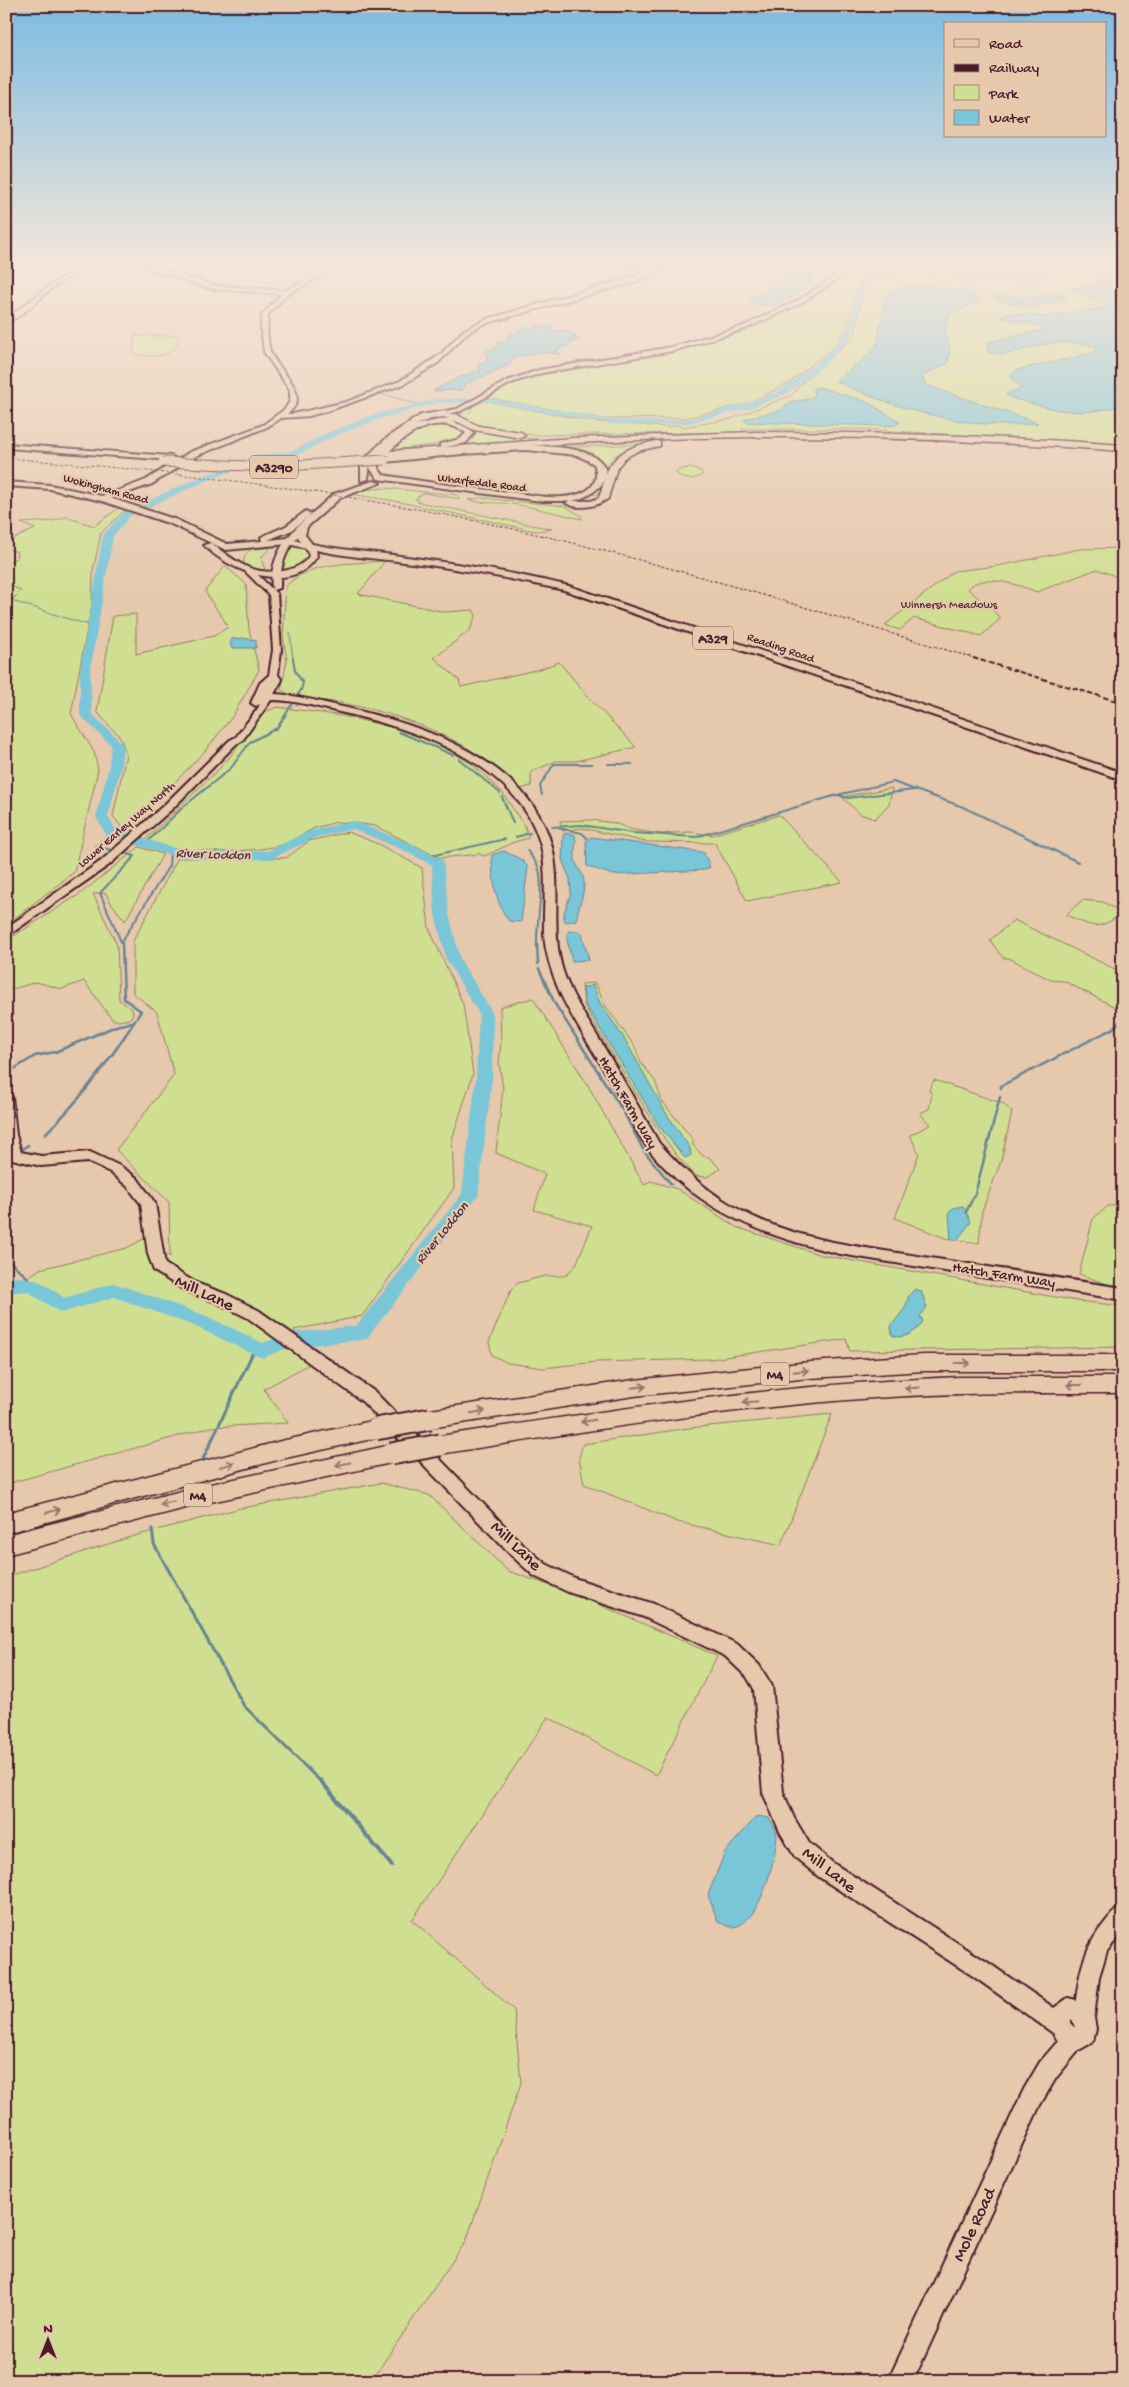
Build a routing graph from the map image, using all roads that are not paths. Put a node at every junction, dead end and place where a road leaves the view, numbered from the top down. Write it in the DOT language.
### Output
graph roads {
  1 [pos="284,376"];
  2 [pos="414,376"];
  3 [pos="524,376"];
  4 [pos="458,413"];
  5 [pos="280,416"];
  6 [pos="441,418"];
  7 [pos="634,437"];
  8 [pos="767,438"];
  9 [pos="6,446"];
  10 [pos="1123,448"];
  11 [pos="6,450"];
  12 [pos="466,452"];
  13 [pos="1123,452"];
  14 [pos="387,457"];
  15 [pos="167,460"];
  16 [pos="353,480"];
  17 [pos="364,480"];
  18 [pos="379,480"];
  19 [pos="6,484"];
  20 [pos="422,488"];
  21 [pos="583,498"];
  22 [pos="104,499"];
  23 [pos="603,499"];
  24 [pos="302,526"];
  25 [pos="289,528"];
  26 [pos="194,533"];
  27 [pos="277,541"];
  28 [pos="288,542"];
  29 [pos="252,545"];
  30 [pos="308,546"];
  31 [pos="270,555"];
  32 [pos="366,556"];
  33 [pos="309,563"];
  34 [pos="239,565"];
  35 [pos="297,570"];
  36 [pos="249,571"];
  37 [pos="270,571"];
  38 [pos="272,590"];
  39 [pos="273,676"];
  40 [pos="275,688"];
  41 [pos="265,698"];
  42 [pos="289,700"];
  43 [pos="1123,777"];
  44 [pos="6,934"];
  45 [pos="6,1097"];
  46 [pos="1123,1294"];
  47 [pos="1123,1363"];
  48 [pos="1123,1385"];
  49 [pos="6,1523"];
  50 [pos="6,1545"];
  51 [pos="1123,1916"];
  52 [pos="1069,2022"];
  53 [pos="900,2381"];
  1 -- 5 [label="street"];
  2 -- 5 [label="street"];
  3 -- 4 [label="street"];
  4 -- 6 [label="main road"];
  4 -- 7 [label="highway"];
  5 -- 22 [label="street"];
  6 -- 14 [label="main road, A3290"];
  6 -- 17 [label="main road"];
  6 -- 18 [label="main road"];
  7 -- 10 [label="highway"];
  7 -- 14 [label="highway"];
  8 -- 12 [label="highway"];
  8 -- 13 [label="highway"];
  8 -- 23 [label="highway"];
  9 -- 15 [label="main road, A3290"];
  11 -- 15 [label="main road, A3290"];
  12 -- 14 [label="main road, A3290"];
  12 -- 21 [label="main road, A3290"];
  14 -- 15 [label="main road, A3290, bridge"];
  16 -- 17 [label="main road"];
  17 -- 18 [label="main road, Lower Earley Way North"];
  17 -- 20 [label="main road"];
  17 -- 24 [label="main road, Lower Earley Way North"];
  17 -- 25 [label="main road, Lower Earley Way North"];
  18 -- 20 [label="main road, Wharfedale Road"];
  18 -- 21 [label="main road, Wharfedale Road"];
  19 -- 22 [label="main road, Wokingham Road"];
  20 -- 21 [label="main road, Wharfedale Road"];
  21 -- 23 [label="main road"];
  22 -- 26 [label="main road, Wokingham Road"];
  24 -- 28 [label="street, Lower Earley Way North"];
  24 -- 30 [label="main road"];
  25 -- 27 [label="street, Lower Earley Way North"];
  25 -- 29 [label="main road, Lower Earley Way North"];
  26 -- 29 [label="main road, Wokingham Road"];
  26 -- 34 [label="main road, Wokingham Road"];
  27 -- 28 [label="main road, Reading Road"];
  27 -- 29 [label="main road, Wokingham Road"];
  27 -- 31 [label="street, Lower Earley Way North"];
  28 -- 30 [label="main road, Reading Road"];
  28 -- 37 [label="street, Lower Earley Way North"];
  29 -- 34 [label="main road"];
  30 -- 32 [label="main road, Reading Road"];
  30 -- 33 [label="main road"];
  32 -- 33 [label="main road, Reading Road"];
  32 -- 43 [label="main road, Reading Road / A329"];
  33 -- 35 [label="main road, Reading Road"];
  34 -- 36 [label="main road, Wokingham Road"];
  35 -- 37 [label="main road"];
  35 -- 38 [label="street"];
  36 -- 37 [label="main road"];
  36 -- 38 [label="street"];
  37 -- 38 [label="street, Lower Earley Way North"];
  38 -- 39 [label="street, Lower Earley Way North"];
  39 -- 40 [label="street, Lower Earley Way North"];
  39 -- 41 [label="street, Lower Earley Way North"];
  40 -- 41 [label="street, Lower Earley Way North"];
  40 -- 42 [label="street"];
  41 -- 42 [label="street, Hatch Farm Way"];
  41 -- 44 [label="street, Lower Earley Way North"];
  42 -- 46 [label="street, Hatch Farm Way"];
  45 -- 52 [label="street, Mill Lane"];
  49 -- 47 [label="highway, M4, one-way, bridge"];
  48 -- 50 [label="highway, M4, one-way, bridge"];
  51 -- 52 [label="street"];
  52 -- 53 [label="street, Mole Road"];
}
